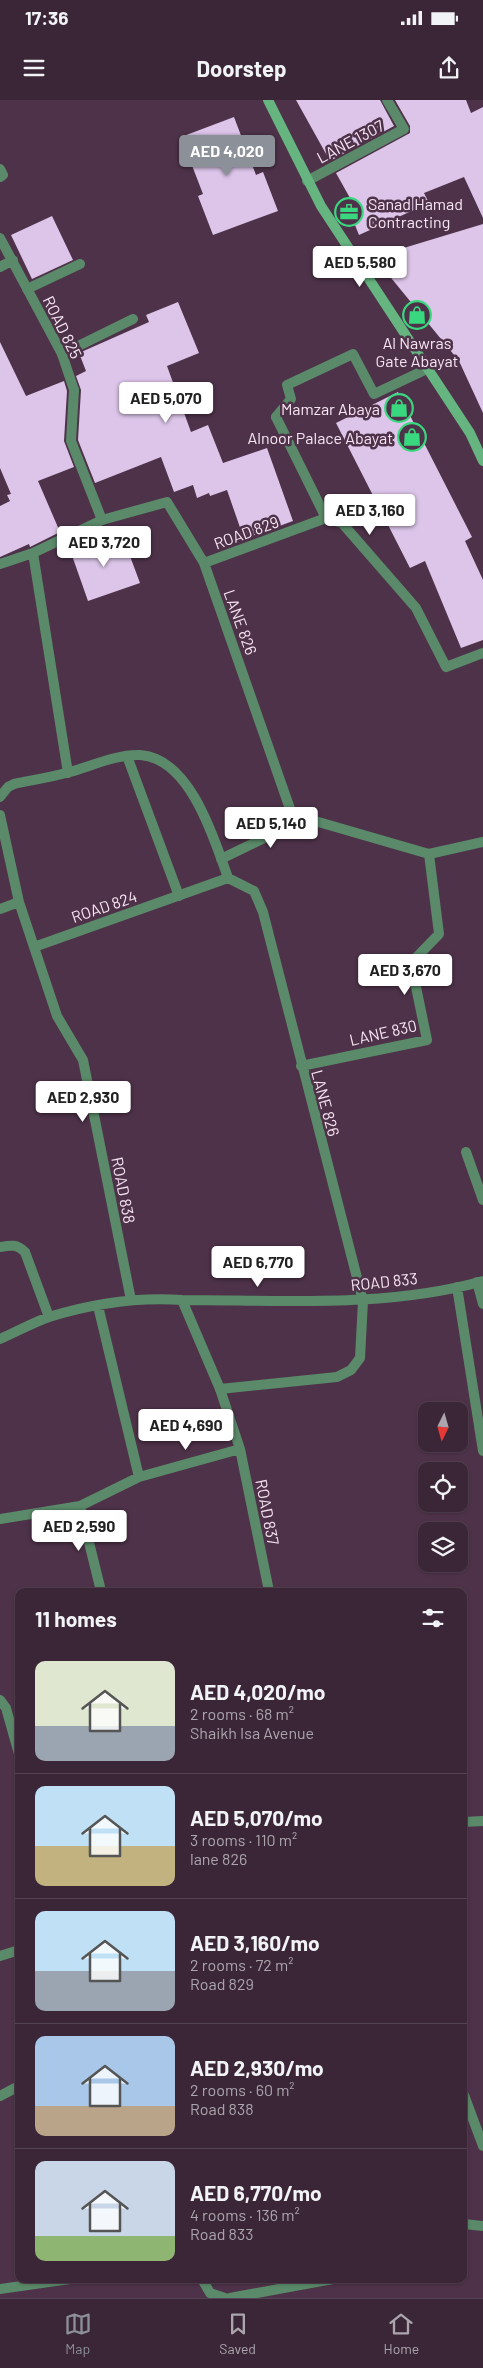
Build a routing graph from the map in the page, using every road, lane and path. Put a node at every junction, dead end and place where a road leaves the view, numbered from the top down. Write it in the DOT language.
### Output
graph roads {
  1 [pos="268,100"];
  2 [pos="387,100"];
  3 [pos="0,169"];
  4 [pos="0,177"];
  5 [pos="307,181"];
  6 [pos="0,238"];
  7 [pos="13,260"];
  8 [pos="80,264"];
  9 [pos="0,267"];
  10 [pos="27,289"];
  11 [pos="133,319"];
  12 [pos="62,354"];
  13 [pos="429,368"];
  14 [pos="483,461"];
  15 [pos="326,518"];
  16 [pos="102,520"];
  17 [pos="33,553"];
  18 [pos="0,564"];
  19 [pos="204,564"];
  20 [pos="483,653"];
  21 [pos="127,756"];
  22 [pos="68,773"];
  23 [pos="1,793"];
  24 [pos="0,815"];
  25 [pos="295,823"];
  26 [pos="483,842"];
  27 [pos="429,854"];
  28 [pos="221,858"];
  29 [pos="228,878"];
  30 [pos="179,896"];
  31 [pos="19,902"];
  32 [pos="0,910"];
  33 [pos="34,947"];
  34 [pos="301,1066"];
  35 [pos="466,1152"];
  36 [pos="483,1200"];
  37 [pos="0,1247"];
  38 [pos="480,1282"];
  39 [pos="458,1287"];
  40 [pos="131,1300"];
  41 [pos="182,1300"];
  42 [pos="363,1301"];
  43 [pos="483,1304"];
  44 [pos="98,1306"];
  45 [pos="49,1317"];
  46 [pos="0,1339"];
  47 [pos="220,1389"];
  48 [pos="240,1449"];
  49 [pos="483,1451"];
  50 [pos="139,1477"];
  51 [pos="80,1506"];
  52 [pos="0,1519"];
  53 [pos="100,1588"];
  54 [pos="268,1588"];
  55 [pos="0,1700"];
  56 [pos="15,1740"];
  57 [pos="483,1821"];
  58 [pos="467,1822"];
  59 [pos="15,1951"];
  60 [pos="0,1956"];
  61 [pos="15,2088"];
  62 [pos="0,2096"];
  63 [pos="467,2103"];
  64 [pos="483,2146"];
  65 [pos="467,2224"];
  66 [pos="483,2226"];
  67 [pos="42,2283"];
  68 [pos="204,2283"];
  69 [pos="311,2283"];
  70 [pos="0,2289"];
  71 [pos="225,2298"];
  72 [pos="230,2298"];
  1 -- 5 [label="street"];
  2 -- 5 [label="street, LANE 1307"];
  3 -- 4 [label="street"];
  5 -- 13 [label="street"];
  6 -- 7 [label="street, ROAD 825"];
  7 -- 9 [label="street"];
  7 -- 10 [label="street, ROAD 825"];
  8 -- 10 [label="street"];
  10 -- 12 [label="street, ROAD 825"];
  11 -- 12 [label="street"];
  12 -- 16 [label="street, ROAD 825"];
  13 -- 14 [label="street"];
  13 -- 15 [label="street"];
  15 -- 19 [label="street, ROAD 829"];
  15 -- 20 [label="street"];
  16 -- 17 [label="street"];
  16 -- 19 [label="street, LANE 826"];
  17 -- 18 [label="street"];
  17 -- 22 [label="street"];
  19 -- 25 [label="street, LANE 826"];
  21 -- 22 [label="street"];
  21 -- 28 [label="street"];
  21 -- 30 [label="street"];
  22 -- 23 [label="street"];
  24 -- 31 [label="street"];
  25 -- 27 [label="street"];
  25 -- 28 [label="street"];
  26 -- 27 [label="street"];
  27 -- 34 [label="street, LANE 830"];
  28 -- 29 [label="street"];
  29 -- 30 [label="street, ROAD 824"];
  29 -- 34 [label="street, LANE 826"];
  30 -- 33 [label="street, ROAD 824"];
  31 -- 32 [label="street"];
  31 -- 33 [label="street"];
  33 -- 40 [label="street, ROAD 838"];
  34 -- 42 [label="street, LANE 826"];
  35 -- 36 [label="street"];
  37 -- 45 [label="street"];
  38 -- 39 [label="street, ROAD 833"];
  38 -- 43 [label="street"];
  39 -- 42 [label="street, ROAD 833"];
  39 -- 49 [label="street"];
  40 -- 41 [label="street, ROAD 833"];
  40 -- 44 [label="street, ROAD 833"];
  41 -- 42 [label="street, ROAD 833"];
  41 -- 47 [label="street, ROAD 837"];
  42 -- 47 [label="street, LANE 826"];
  44 -- 45 [label="street, ROAD 833"];
  44 -- 50 [label="street"];
  45 -- 46 [label="street, ROAD 833"];
  47 -- 48 [label="street, ROAD 837"];
  48 -- 50 [label="street"];
  48 -- 54 [label="street, ROAD 837"];
  50 -- 51 [label="street"];
  51 -- 52 [label="street"];
  51 -- 53 [label="street"];
  55 -- 56 [label="street"];
  57 -- 58 [label="street"];
  59 -- 60 [label="street"];
  61 -- 62 [label="street"];
  63 -- 64 [label="street"];
  65 -- 66 [label="street"];
  67 -- 70 [label="street"];
  68 -- 71 [label="street"];
  69 -- 72 [label="street"];
}
